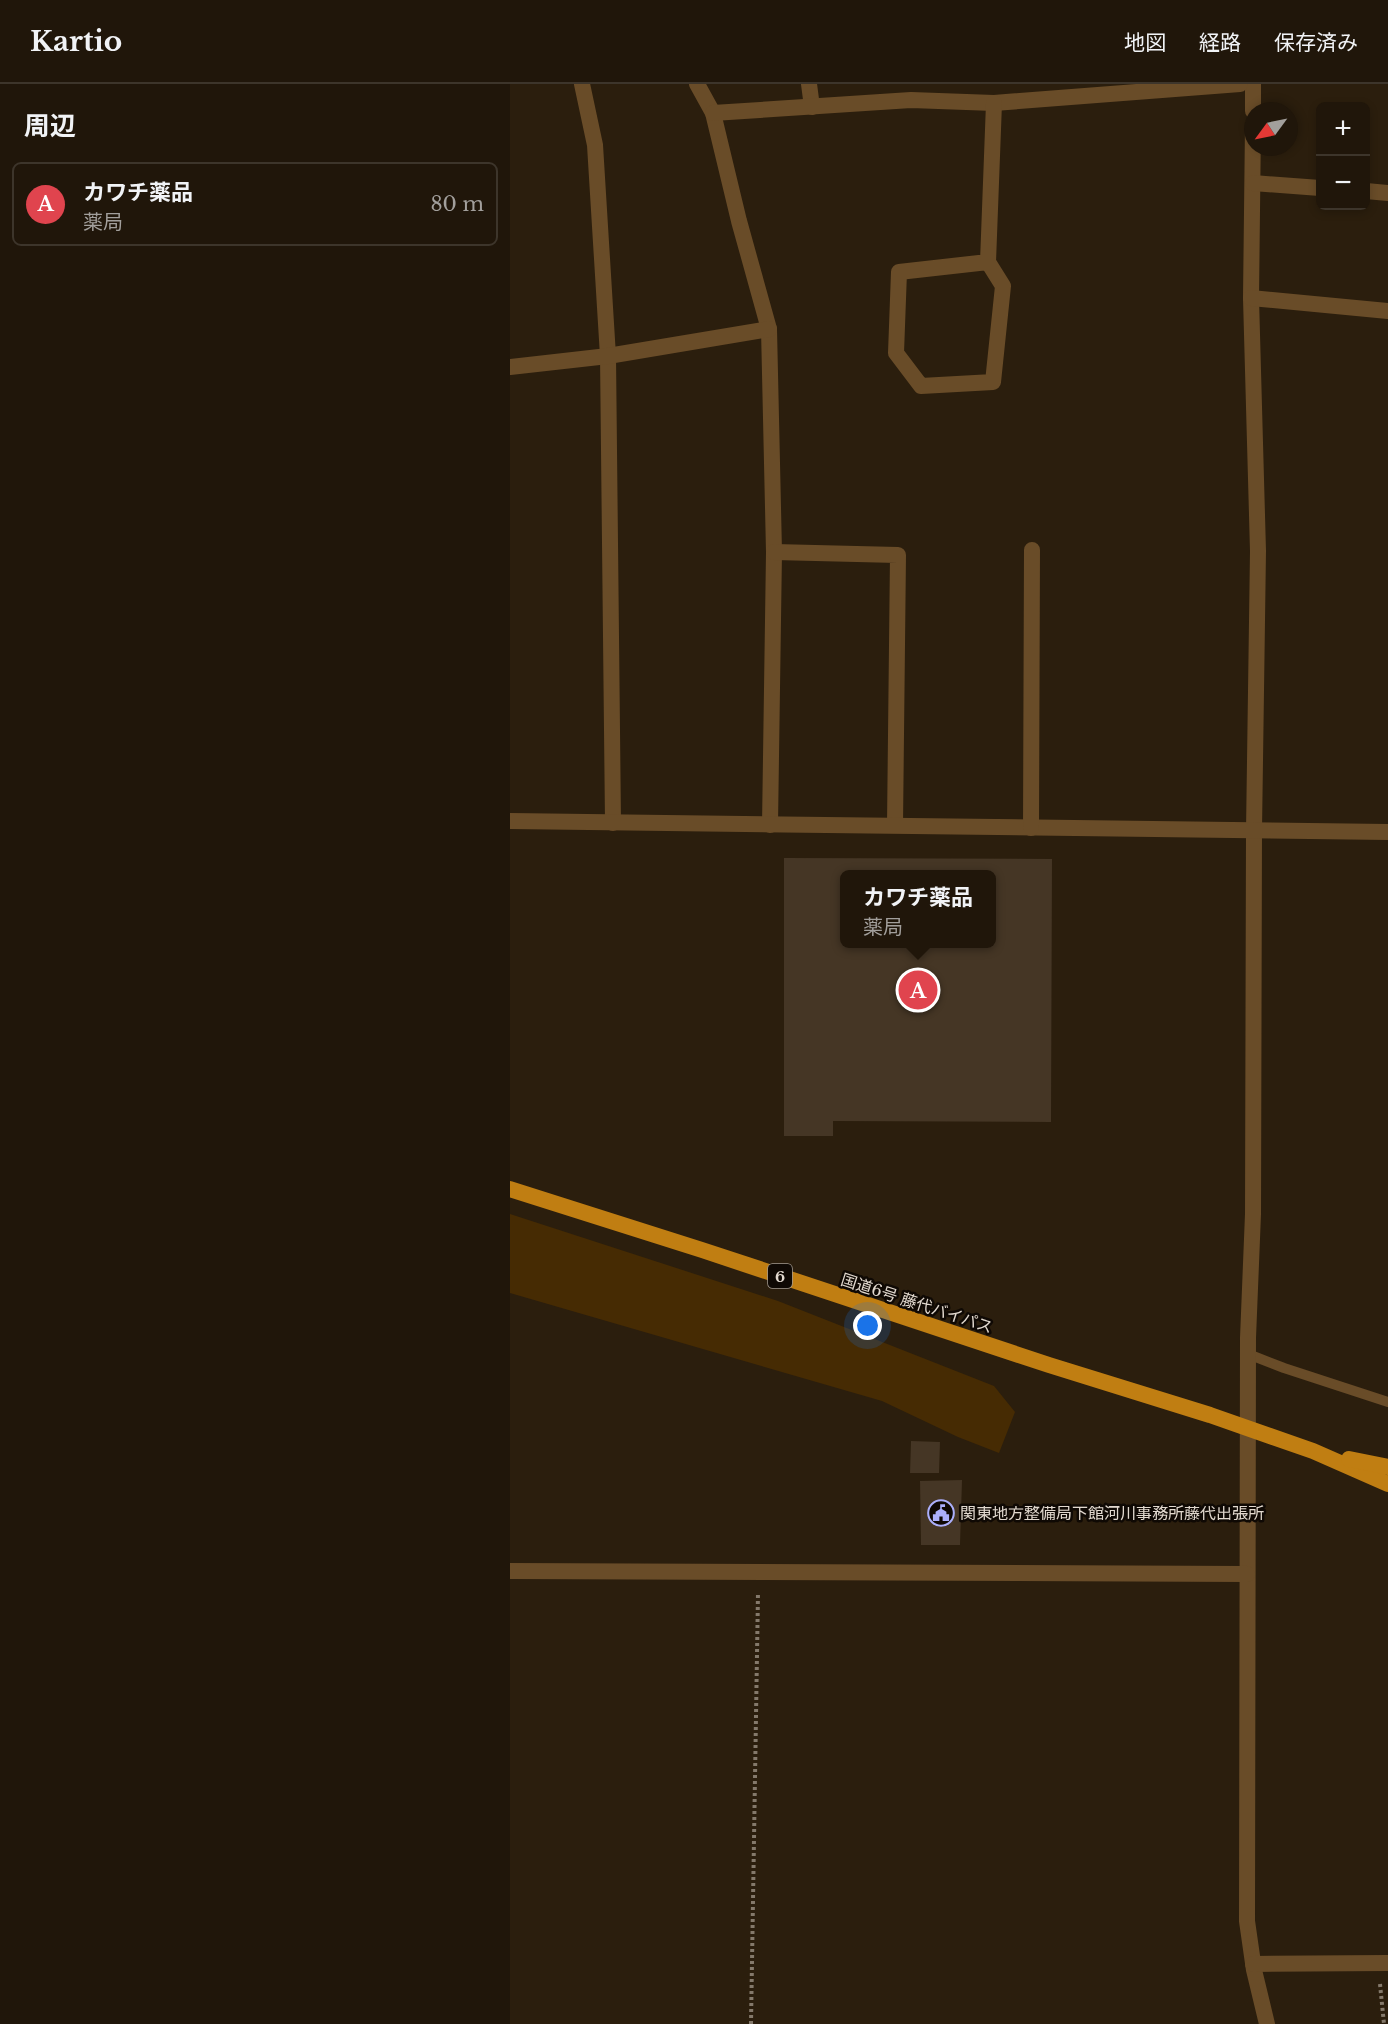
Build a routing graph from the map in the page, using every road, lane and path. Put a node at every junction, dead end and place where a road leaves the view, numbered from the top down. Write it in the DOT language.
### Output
graph roads {
  1 [pos="582,84"];
  2 [pos="697,84"];
  3 [pos="809,84"];
  4 [pos="1240,84"];
  5 [pos="1253,84"];
  6 [pos="911,92"];
  7 [pos="1253,102"];
  8 [pos="994,103"];
  9 [pos="812,106"];
  10 [pos="713,113"];
  11 [pos="1252,156"];
  12 [pos="1252,183"];
  13 [pos="1316,188"];
  14 [pos="1370,191"];
  15 [pos="1388,193"];
  16 [pos="988,262"];
  17 [pos="1251,298"];
  18 [pos="1388,311"];
  19 [pos="769,329"];
  20 [pos="608,356"];
  21 [pos="510,367"];
  22 [pos="1032,550"];
  23 [pos="774,552"];
  24 [pos="510,821"];
  25 [pos="613,823"];
  26 [pos="770,825"];
  27 [pos="895,825"];
  28 [pos="1031,828"];
  29 [pos="1254,831"];
  30 [pos="1388,831"];
  31 [pos="510,1189"];
  32 [pos="1248,1354"];
  33 [pos="1388,1402"];
  34 [pos="1249,1430"];
  35 [pos="1313,1451"];
  36 [pos="1388,1467"];
  37 [pos="1388,1484"];
  38 [pos="510,1571"];
  39 [pos="759,1572"];
  40 [pos="1247,1575"];
  41 [pos="1383,1963"];
  42 [pos="1253,1964"];
  43 [pos="751,2024"];
  44 [pos="1267,2024"];
  45 [pos="1384,2024"];
  1 -- 20 [label="street"];
  2 -- 10 [label="street"];
  3 -- 9 [label="street"];
  4 -- 8 [label="street"];
  5 -- 7 [label="street"];
  6 -- 8 [label="street"];
  6 -- 9 [label="street"];
  8 -- 16 [label="street"];
  9 -- 10 [label="street"];
  10 -- 19 [label="street"];
  11 -- 12 [label="street"];
  12 -- 13 [label="street"];
  12 -- 17 [label="street"];
  14 -- 15 [label="street"];
  16 -- 16 [label="street"];
  17 -- 18 [label="street"];
  17 -- 29 [label="street"];
  19 -- 20 [label="street"];
  19 -- 23 [label="street"];
  20 -- 21 [label="street"];
  20 -- 25 [label="street"];
  22 -- 28 [label="street"];
  23 -- 26 [label="street"];
  23 -- 27 [label="street"];
  24 -- 25 [label="street"];
  25 -- 26 [label="street"];
  26 -- 27 [label="street"];
  27 -- 28 [label="street"];
  28 -- 29 [label="street"];
  29 -- 30 [label="street"];
  29 -- 32 [label="street"];
  31 -- 34 [label="highway, 国道6号 藤代バイパス / 6"];
  32 -- 33 [label="lane"];
  32 -- 34 [label="street"];
  34 -- 35 [label="highway, 国道6号 藤代バイパス / 6"];
  34 -- 40 [label="street"];
  35 -- 36 [label="highway, 国道6号 藤代バイパス / 6"];
  35 -- 37 [label="highway, 国道6号 藤代バイパス / 6"];
  38 -- 39 [label="street"];
  39 -- 40 [label="street"];
  39 -- 43 [label="path"];
  40 -- 42 [label="street"];
  41 -- 42 [label="street"];
  41 -- 45 [label="path"];
  42 -- 44 [label="street"];
}
